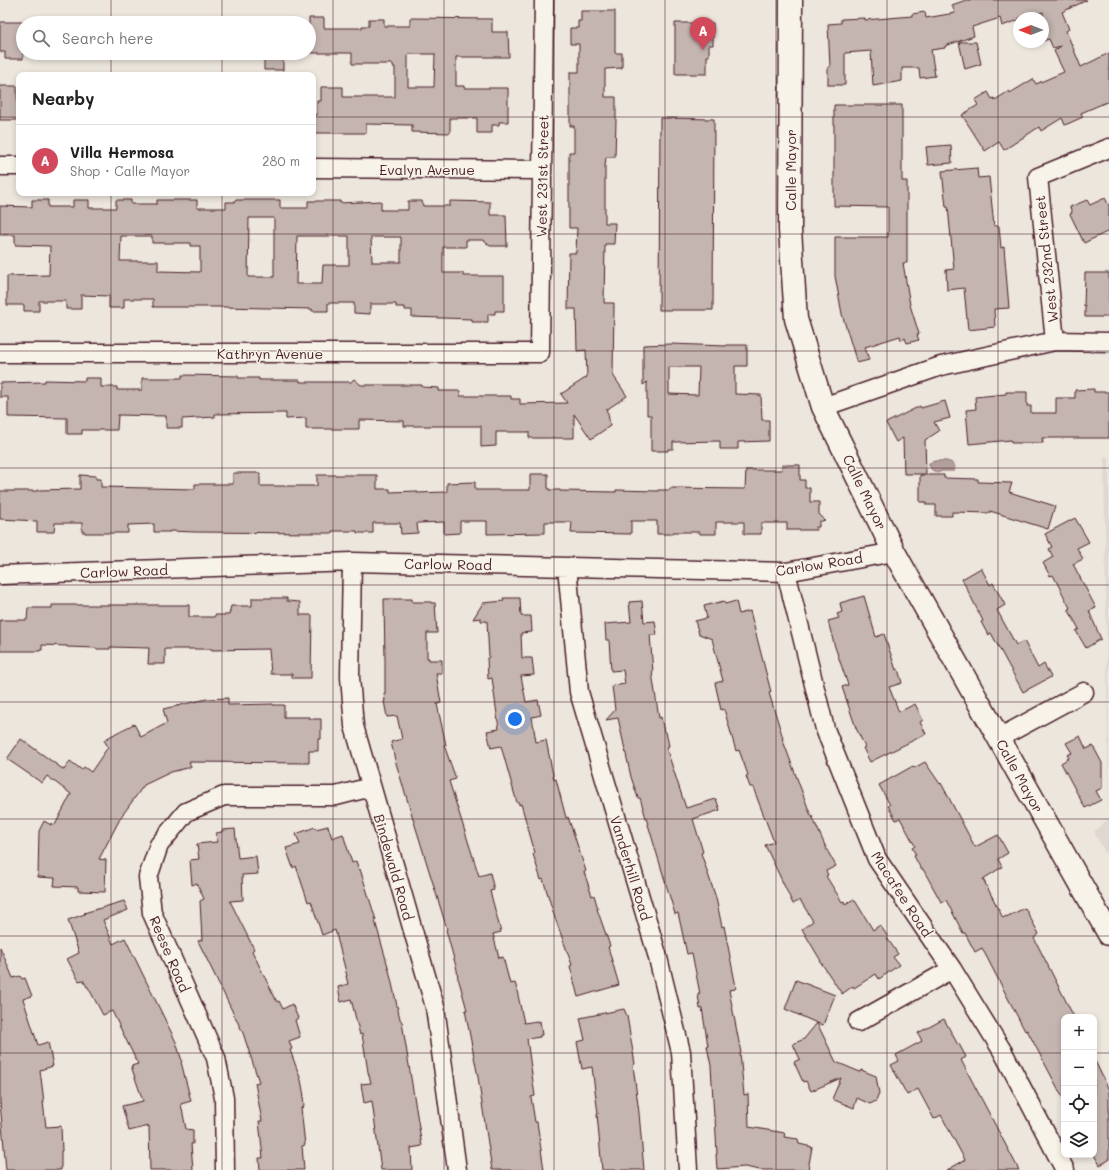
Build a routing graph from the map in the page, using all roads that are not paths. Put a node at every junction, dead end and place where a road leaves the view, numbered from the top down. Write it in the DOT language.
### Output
graph roads {
  1 [pos="544,0"];
  2 [pos="791,0"];
  3 [pos="1109,148"];
  4 [pos="0,166"];
  5 [pos="16,166"];
  6 [pos="316,168"];
  7 [pos="542,170"];
  8 [pos="1055,341"];
  9 [pos="1109,342"];
  10 [pos="0,353"];
  11 [pos="540,353"];
  12 [pos="823,407"];
  13 [pos="894,552"];
  14 [pos="352,562"];
  15 [pos="567,567"];
  16 [pos="786,572"];
  17 [pos="0,575"];
  18 [pos="1084,692"];
  19 [pos="999,738"];
  20 [pos="371,786"];
  21 [pos="1109,934"];
  22 [pos="952,969"];
  23 [pos="858,1022"];
  24 [pos="225,1170"];
  25 [pos="457,1170"];
  26 [pos="688,1170"];
  27 [pos="1065,1170"];
  1 -- 7 [label="street, West 231st Street"];
  2 -- 12 [label="street, Calle Mayor"];
  3 -- 8 [label="street, West 232nd Street"];
  4 -- 5 [label="street"];
  6 -- 7 [label="street, Evalyn Avenue"];
  7 -- 11 [label="street, West 231st Street"];
  8 -- 9 [label="street"];
  8 -- 12 [label="street"];
  10 -- 11 [label="street, Kathryn Avenue"];
  12 -- 13 [label="street, Calle Mayor"];
  13 -- 16 [label="street, Carlow Road"];
  13 -- 19 [label="street, Calle Mayor"];
  14 -- 15 [label="street, Carlow Road"];
  14 -- 17 [label="street, Carlow Road"];
  14 -- 20 [label="street, Bindewald Road"];
  15 -- 16 [label="street, Carlow Road"];
  15 -- 26 [label="street, Vanderhill Road"];
  16 -- 22 [label="street, Macafee Road"];
  18 -- 19 [label="street"];
  19 -- 21 [label="street, Calle Mayor"];
  20 -- 24 [label="street, Reese Road"];
  20 -- 25 [label="street, Bindewald Road"];
  22 -- 23 [label="street"];
  22 -- 27 [label="street, Macafee Road"];
}
